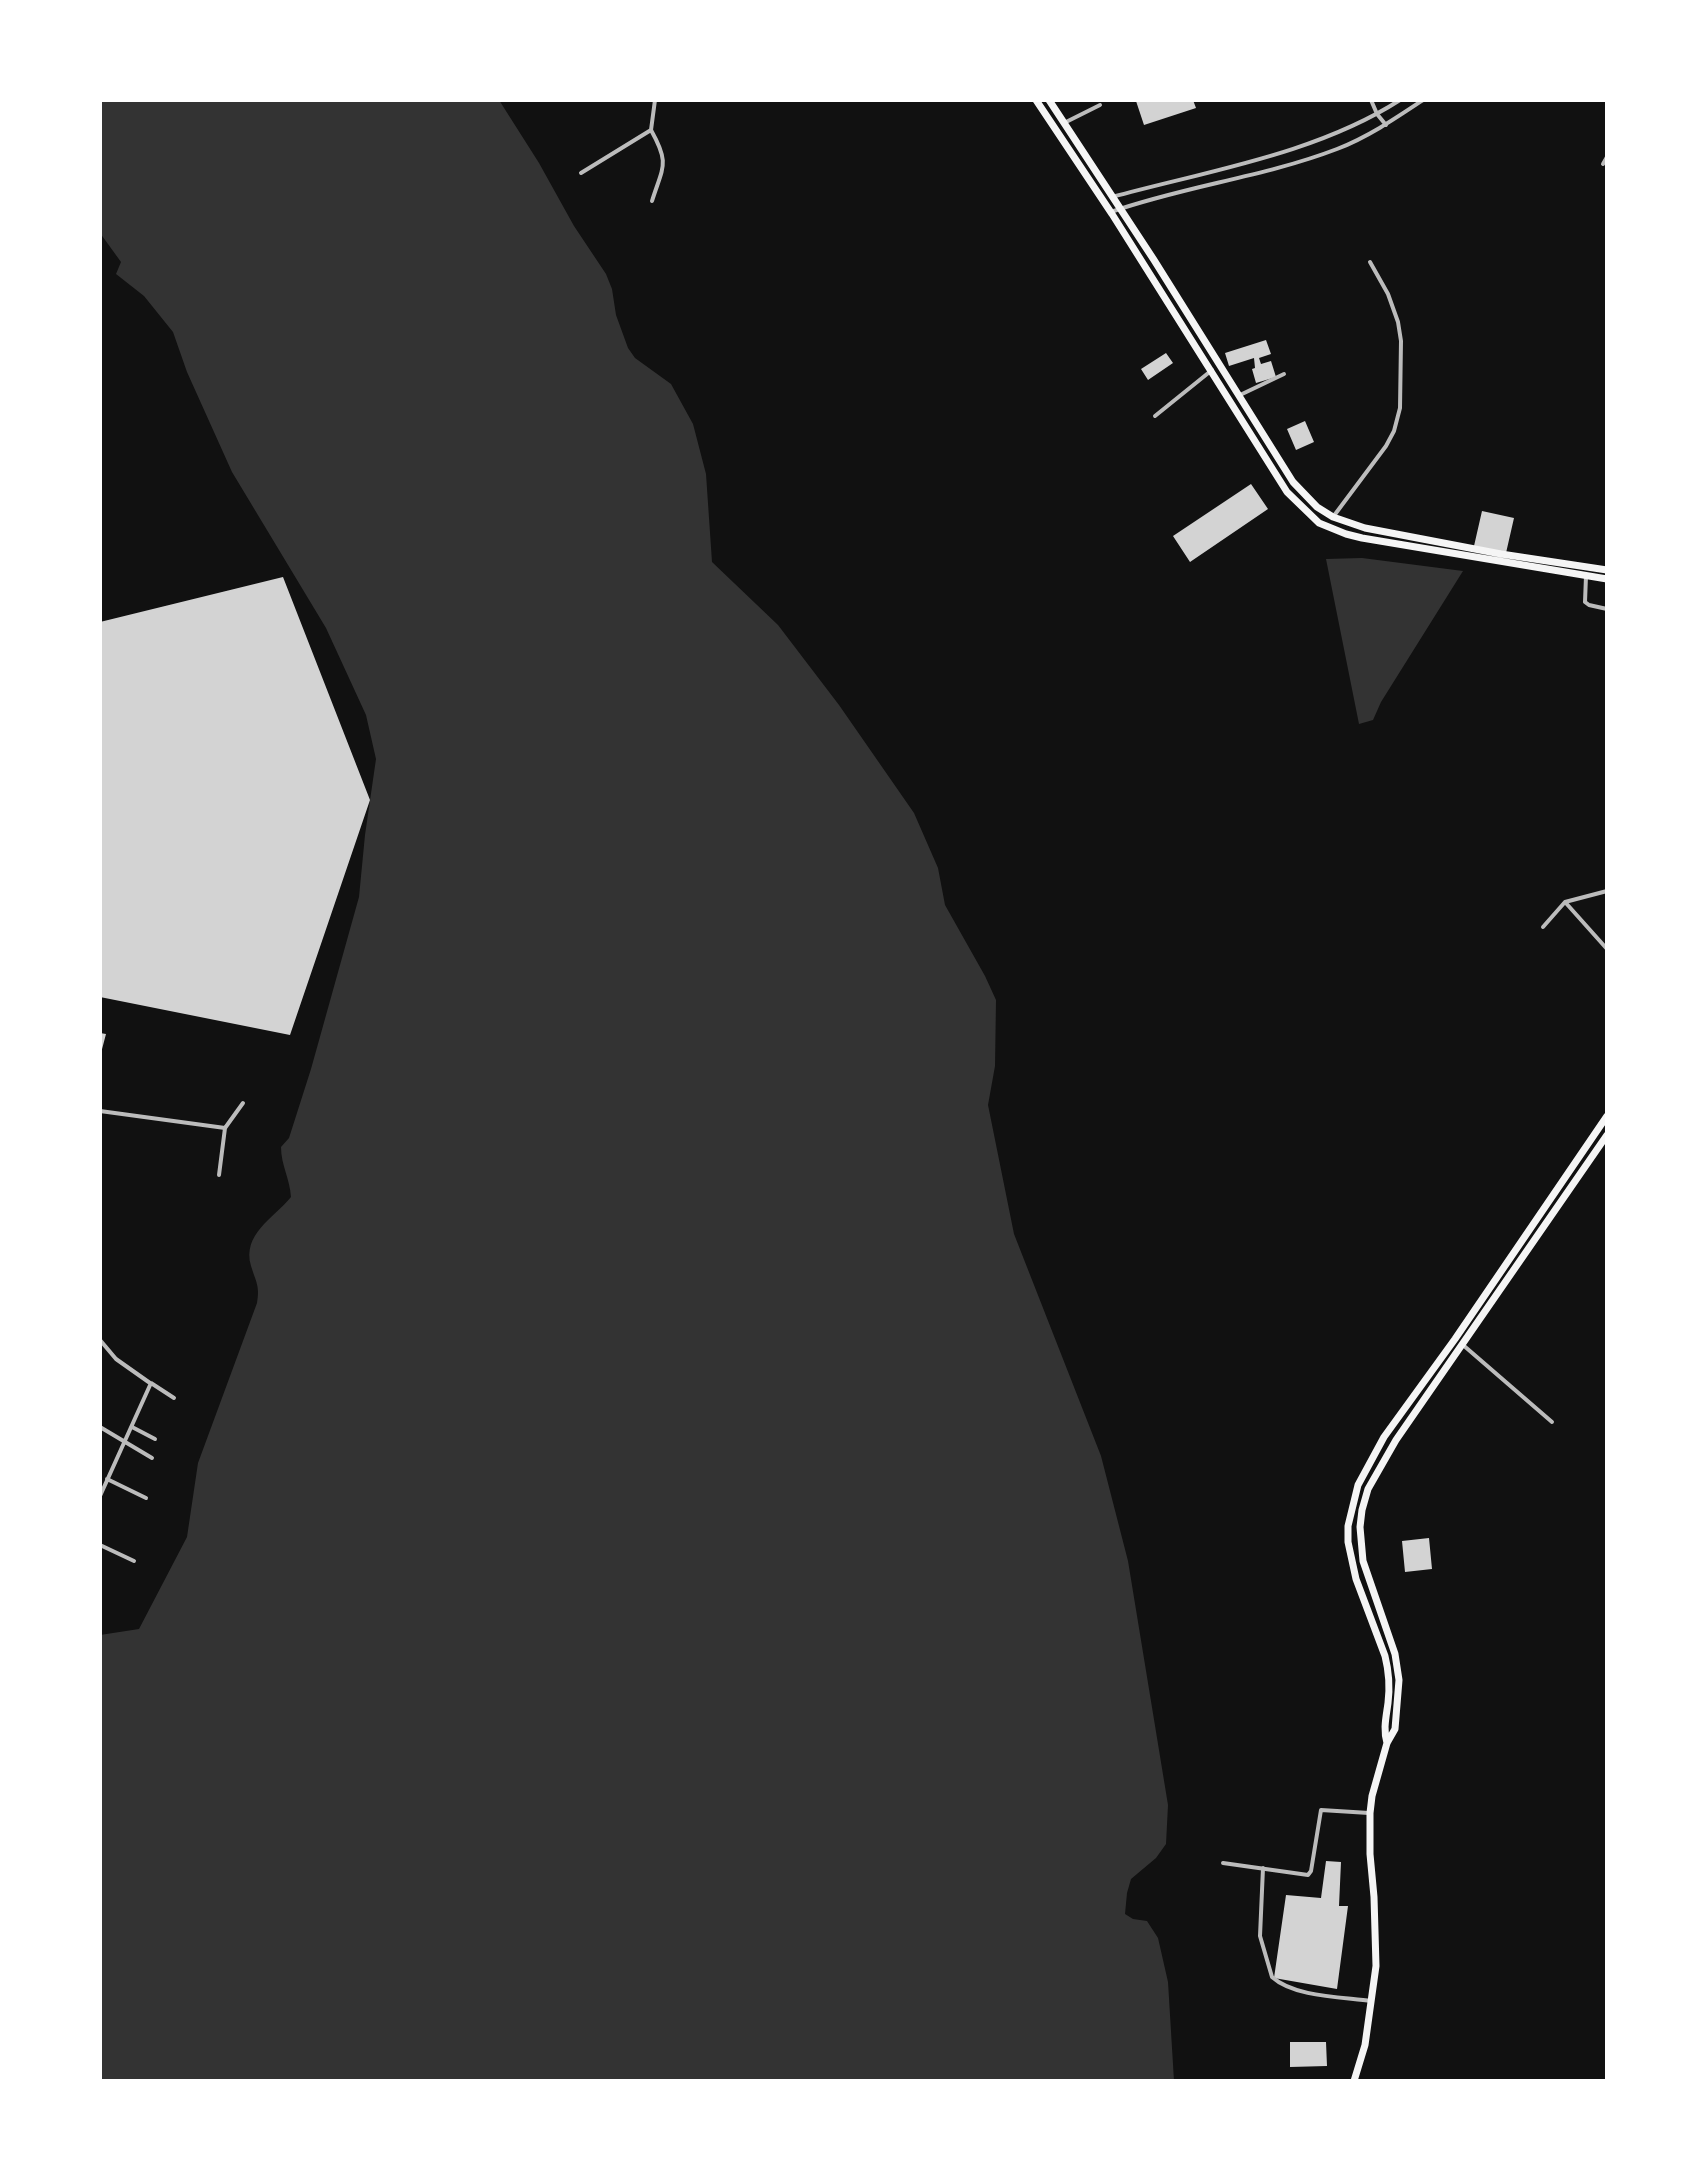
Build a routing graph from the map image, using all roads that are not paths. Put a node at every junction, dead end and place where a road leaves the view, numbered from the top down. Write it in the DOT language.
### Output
graph roads {
  1 [pos="655,100"];
  2 [pos="1036,100"];
  3 [pos="1049,100"];
  4 [pos="1371,100"];
  5 [pos="1400,100"];
  6 [pos="1423,100"];
  7 [pos="1100,105"];
  8 [pos="1377,114"];
  9 [pos="1064,123"];
  10 [pos="1386,125"];
  11 [pos="651,130"];
  12 [pos="1607,157"];
  13 [pos="1603,164"];
  14 [pos="581,173"];
  15 [pos="1113,196"];
  16 [pos="1102,199"];
  17 [pos="652,201"];
  18 [pos="1121,209"];
  19 [pos="1111,212"];
  20 [pos="1370,262"];
  21 [pos="1212,370"];
  22 [pos="1284,374"];
  23 [pos="1240,395"];
  24 [pos="1155,416"];
  25 [pos="1333,517"];
  26 [pos="1607,570"];
  27 [pos="1586,576"];
  28 [pos="1607,579"];
  29 [pos="1607,609"];
  30 [pos="1607,891"];
  31 [pos="1565,902"];
  32 [pos="1543,927"];
  33 [pos="1607,949"];
  34 [pos="243,1103"];
  35 [pos="100,1111"];
  36 [pos="1607,1116"];
  37 [pos="225,1128"];
  38 [pos="1607,1135"];
  39 [pos="219,1175"];
  40 [pos="1508,1261"];
  41 [pos="1517,1267"];
  42 [pos="100,1340"];
  43 [pos="1463,1345"];
  44 [pos="151,1383"];
  45 [pos="174,1398"];
  46 [pos="1552,1422"];
  47 [pos="100,1427"];
  48 [pos="132,1427"];
  49 [pos="155,1439"];
  50 [pos="125,1443"];
  51 [pos="152,1458"];
  52 [pos="107,1479"];
  53 [pos="100,1496"];
  54 [pos="146,1498"];
  55 [pos="100,1545"];
  56 [pos="134,1561"];
  57 [pos="1387,1743"];
  58 [pos="1370,1813"];
  59 [pos="1223,1863"];
  60 [pos="1263,1868"];
  61 [pos="1371,2001"];
  62 [pos="1354,2081"];
  1 -- 11 [label="street"];
  2 -- 16 [label="highway"];
  3 -- 9 [label="highway"];
  4 -- 8 [label="street"];
  5 -- 8 [label="street"];
  6 -- 10 [label="street"];
  7 -- 9 [label="street"];
  8 -- 10 [label="street"];
  8 -- 15 [label="street"];
  9 -- 15 [label="highway"];
  10 -- 18 [label="street"];
  11 -- 14 [label="street"];
  11 -- 17 [label="street"];
  12 -- 13 [label="street"];
  15 -- 16 [label="street"];
  15 -- 18 [label="highway"];
  16 -- 19 [label="highway"];
  18 -- 19 [label="street"];
  18 -- 23 [label="highway"];
  19 -- 21 [label="highway"];
  20 -- 25 [label="street"];
  21 -- 24 [label="street"];
  21 -- 27 [label="highway"];
  22 -- 23 [label="street"];
  23 -- 25 [label="highway"];
  25 -- 26 [label="highway"];
  27 -- 28 [label="highway"];
  27 -- 29 [label="street"];
  30 -- 31 [label="street"];
  31 -- 32 [label="street"];
  31 -- 33 [label="street"];
  34 -- 37 [label="street"];
  35 -- 37 [label="street"];
  36 -- 40 [label="highway"];
  37 -- 39 [label="street"];
  38 -- 41 [label="highway"];
  40 -- 41 [label="highway"];
  40 -- 57 [label="highway"];
  41 -- 43 [label="highway"];
  42 -- 44 [label="street"];
  43 -- 46 [label="street"];
  43 -- 57 [label="highway"];
  44 -- 45 [label="street"];
  44 -- 48 [label="street"];
  47 -- 50 [label="street"];
  48 -- 49 [label="street"];
  48 -- 50 [label="street"];
  50 -- 51 [label="street"];
  50 -- 52 [label="street"];
  52 -- 53 [label="street"];
  52 -- 54 [label="street"];
  55 -- 56 [label="street"];
  57 -- 58 [label="highway"];
  58 -- 60 [label="street"];
  58 -- 61 [label="highway"];
  59 -- 60 [label="street"];
  60 -- 61 [label="street"];
  61 -- 62 [label="highway"];
}
